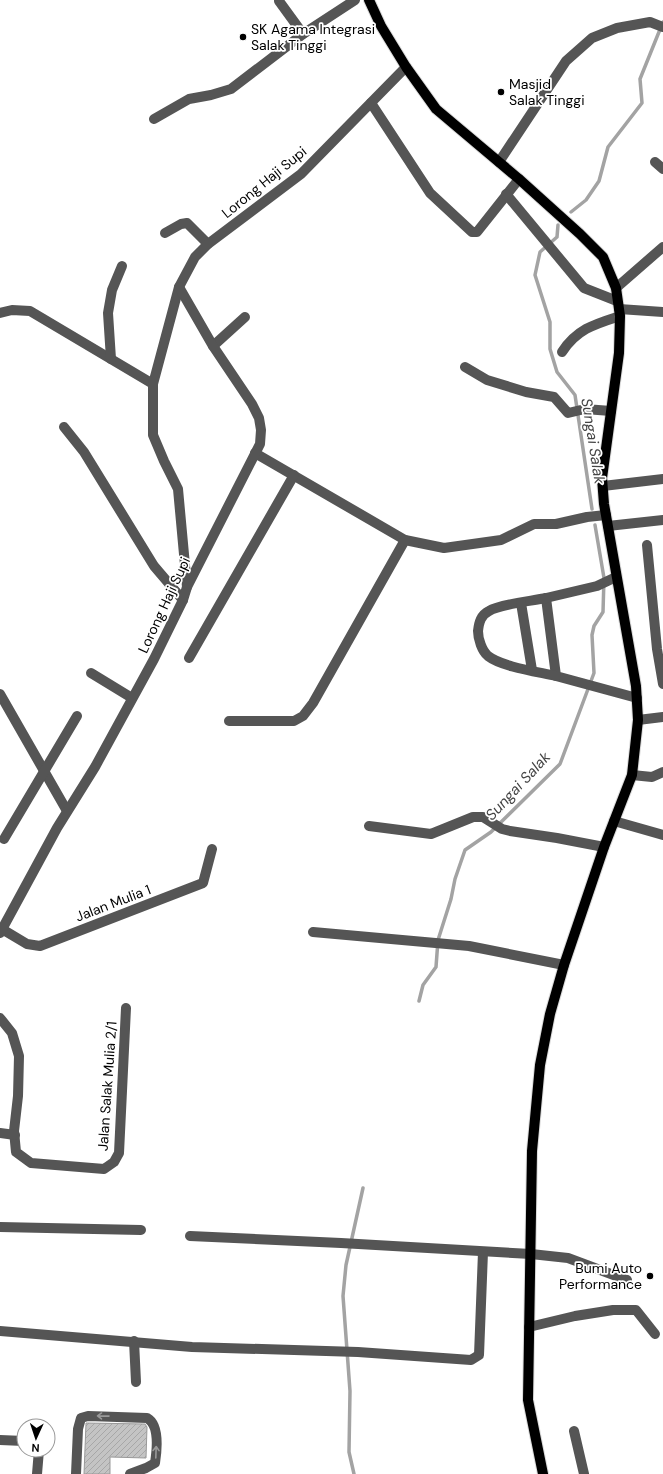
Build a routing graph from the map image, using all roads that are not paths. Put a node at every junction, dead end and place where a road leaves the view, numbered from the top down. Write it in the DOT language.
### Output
graph roads {
  1 [pos="355,0"];
  2 [pos="369,0"];
  3 [pos="280,1"];
  4 [pos="663,27"];
  5 [pos="302,34"];
  6 [pos="406,67"];
  7 [pos="371,103"];
  8 [pos="154,119"];
  9 [pos="499,162"];
  10 [pos="519,178"];
  11 [pos="506,194"];
  12 [pos="165,233"];
  13 [pos="208,244"];
  14 [pos="663,247"];
  15 [pos="122,266"];
  16 [pos="179,287"];
  17 [pos="616,288"];
  18 [pos="619,309"];
  19 [pos="663,312"];
  20 [pos="0,313"];
  21 [pos="245,317"];
  22 [pos="213,346"];
  23 [pos="562,352"];
  24 [pos="111,359"];
  25 [pos="465,367"];
  26 [pos="153,384"];
  27 [pos="611,411"];
  28 [pos="64,427"];
  29 [pos="255,453"];
  30 [pos="294,475"];
  31 [pos="663,479"];
  32 [pos="603,486"];
  33 [pos="606,515"];
  34 [pos="663,520"];
  35 [pos="608,526"];
  36 [pos="405,540"];
  37 [pos="647,545"];
  38 [pos="614,578"];
  39 [pos="187,586"];
  40 [pos="546,598"];
  41 [pos="183,600"];
  42 [pos="521,603"];
  43 [pos="189,658"];
  44 [pos="661,659"];
  45 [pos="532,670"];
  46 [pos="91,673"];
  47 [pos="556,676"];
  48 [pos="663,684"];
  49 [pos="0,694"];
  50 [pos="132,698"];
  51 [pos="637,698"];
  52 [pos="77,716"];
  53 [pos="663,717"];
  54 [pos="638,720"];
  55 [pos="229,721"];
  56 [pos="44,771"];
  57 [pos="663,772"];
  58 [pos="632,775"];
  59 [pos="67,811"];
  60 [pos="614,821"];
  61 [pos="369,826"];
  62 [pos="663,835"];
  63 [pos="4,839"];
  64 [pos="604,847"];
  65 [pos="212,848"];
  66 [pos="1,931"];
  67 [pos="313,932"];
  68 [pos="564,965"];
  69 [pos="126,1008"];
  70 [pos="0,1018"];
  71 [pos="0,1134"];
  72 [pos="14,1135"];
  73 [pos="0,1227"];
  74 [pos="141,1230"];
  75 [pos="190,1236"];
  76 [pos="483,1252"];
  77 [pos="530,1254"];
  78 [pos="627,1280"];
  79 [pos="528,1327"];
  80 [pos="0,1331"];
  81 [pos="654,1334"];
  82 [pos="134,1341"];
  83 [pos="136,1382"];
  84 [pos="574,1431"];
  85 [pos="0,1440"];
  86 [pos="16,1441"];
  87 [pos="38,1458"];
  88 [pos="37,1474"];
  89 [pos="76,1474"];
  90 [pos="130,1474"];
  91 [pos="543,1474"];
  92 [pos="584,1474"];
  1 -- 5 [label="street"];
  2 -- 6 [label="main road"];
  3 -- 5 [label="street"];
  4 -- 9 [label="street"];
  5 -- 8 [label="street"];
  6 -- 7 [label="street, Lorong Haji Supi"];
  6 -- 9 [label="main road"];
  7 -- 11 [label="street"];
  7 -- 13 [label="street, Lorong Haji Supi"];
  9 -- 10 [label="main road"];
  10 -- 11 [label="street"];
  10 -- 17 [label="main road"];
  11 -- 18 [label="street"];
  12 -- 13 [label="street"];
  13 -- 16 [label="street, Lorong Haji Supi"];
  14 -- 17 [label="street"];
  15 -- 24 [label="street"];
  16 -- 22 [label="street, Lorong Haji Supi"];
  16 -- 26 [label="street, Lorong Haji Supi"];
  17 -- 18 [label="main road"];
  18 -- 19 [label="street"];
  18 -- 23 [label="street"];
  18 -- 27 [label="main road"];
  20 -- 24 [label="street"];
  21 -- 22 [label="street"];
  22 -- 29 [label="street, Lorong Haji Supi"];
  24 -- 26 [label="street"];
  25 -- 27 [label="street"];
  26 -- 39 [label="street, Lorong Haji Supi"];
  27 -- 32 [label="main road"];
  28 -- 41 [label="street"];
  29 -- 30 [label="street"];
  29 -- 39 [label="street, Lorong Haji Supi"];
  30 -- 36 [label="street"];
  30 -- 43 [label="street"];
  31 -- 32 [label="street"];
  32 -- 33 [label="main road"];
  33 -- 35 [label="main road"];
  33 -- 36 [label="street"];
  34 -- 35 [label="street"];
  35 -- 38 [label="main road"];
  36 -- 55 [label="street"];
  37 -- 44 [label="street"];
  38 -- 40 [label="street"];
  38 -- 51 [label="main road"];
  39 -- 41 [label="street, Lorong Haji Supi"];
  40 -- 42 [label="street"];
  40 -- 47 [label="street"];
  41 -- 50 [label="street, Lorong Haji Supi"];
  42 -- 45 [label="street"];
  42 -- 45 [label="street"];
  44 -- 48 [label="street"];
  45 -- 47 [label="street"];
  46 -- 50 [label="street"];
  47 -- 51 [label="street"];
  49 -- 56 [label="street"];
  50 -- 59 [label="street, Lorong Haji Supi"];
  51 -- 54 [label="main road"];
  52 -- 56 [label="street"];
  53 -- 54 [label="street"];
  54 -- 58 [label="main road"];
  56 -- 59 [label="street"];
  56 -- 63 [label="street"];
  57 -- 58 [label="street"];
  58 -- 60 [label="main road"];
  59 -- 66 [label="street, Lorong Haji Supi"];
  60 -- 62 [label="street"];
  60 -- 64 [label="main road"];
  61 -- 64 [label="street"];
  64 -- 68 [label="main road"];
  65 -- 66 [label="street, Jalan Mulia 1"];
  67 -- 68 [label="street"];
  68 -- 77 [label="main road"];
  69 -- 72 [label="street, Jalan Salak Mulia 2/1"];
  70 -- 72 [label="street, Jalan Salak Mulia 2/1"];
  71 -- 72 [label="street"];
  73 -- 74 [label="street"];
  75 -- 76 [label="street"];
  76 -- 77 [label="street"];
  76 -- 82 [label="street"];
  77 -- 78 [label="street"];
  77 -- 79 [label="main road"];
  79 -- 81 [label="street"];
  79 -- 91 [label="main road"];
  80 -- 82 [label="street"];
  82 -- 83 [label="street"];
  84 -- 92 [label="street"];
  85 -- 86 [label="street"];
  87 -- 88 [label="street"];
  90 -- 89 [label="street, one-way"];
}
